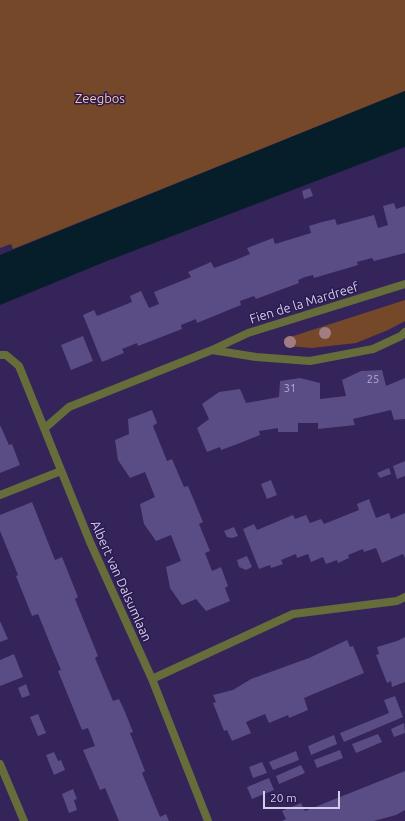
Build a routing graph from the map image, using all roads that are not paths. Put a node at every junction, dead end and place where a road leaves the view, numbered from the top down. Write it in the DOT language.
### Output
graph roads {
  1 [pos="405,284"];
  2 [pos="405,332"];
  3 [pos="212,350"];
  4 [pos="3,355"];
  5 [pos="45,428"];
  6 [pos="61,471"];
  7 [pos="0,495"];
  8 [pos="405,597"];
  9 [pos="152,679"];
  10 [pos="0,764"];
  11 [pos="24,821"];
  12 [pos="208,821"];
  1 -- 3 [label="street, Fien de la Mardreef"];
  2 -- 3 [label="street"];
  3 -- 5 [label="street, Fien de la Mardreef"];
  4 -- 5 [label="street, Albert van Dalsumlaan"];
  5 -- 6 [label="street, Albert van Dalsumlaan"];
  6 -- 7 [label="street"];
  6 -- 9 [label="street, Albert van Dalsumlaan"];
  8 -- 9 [label="street"];
  9 -- 12 [label="street, Albert van Dalsumlaan"];
  10 -- 11 [label="street"];
}
